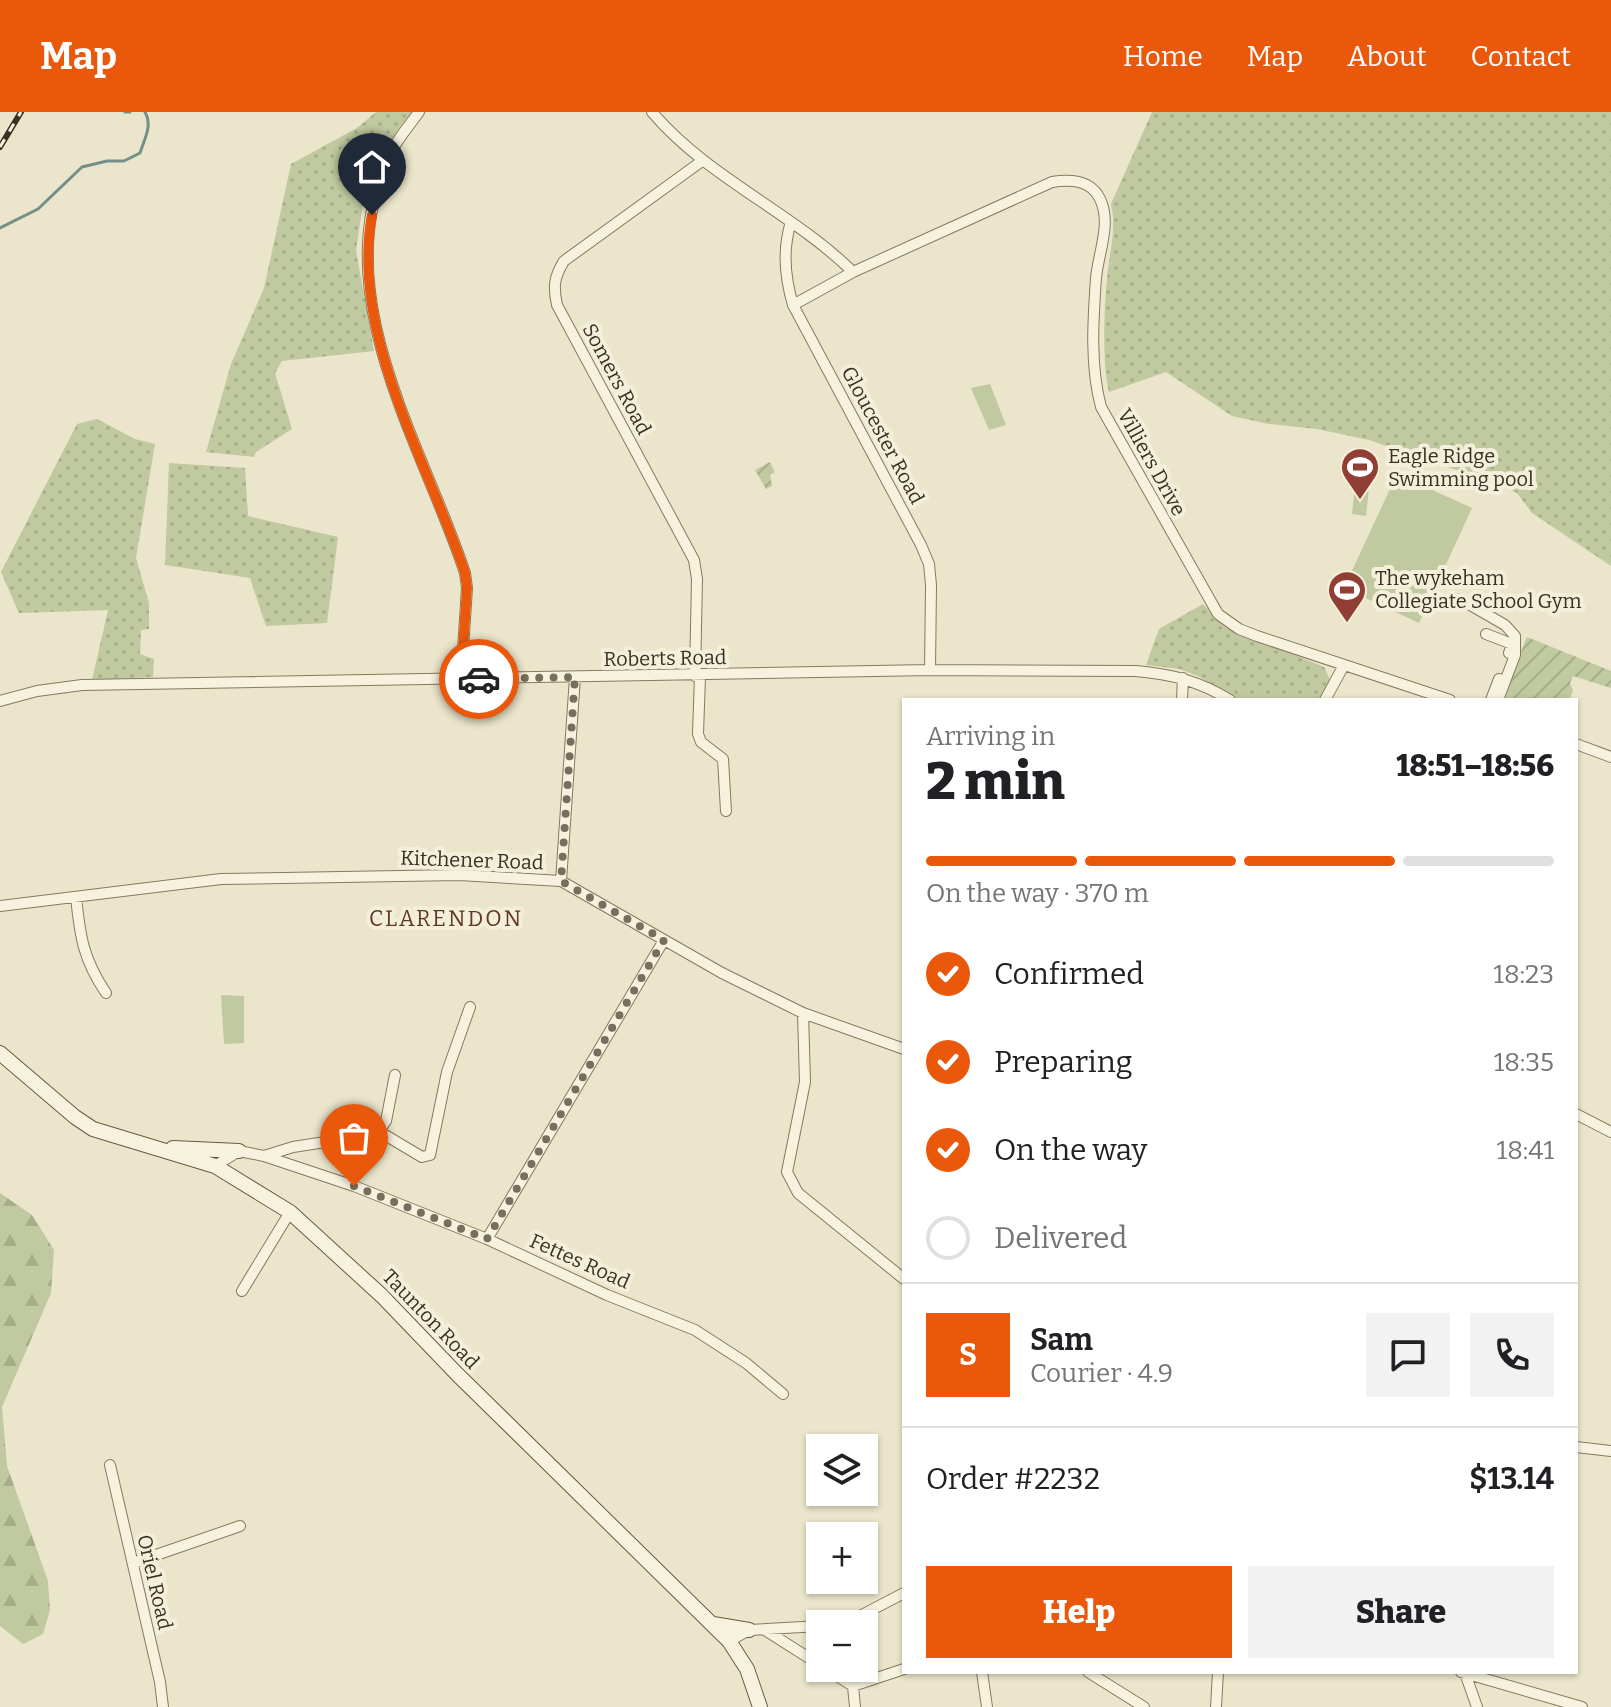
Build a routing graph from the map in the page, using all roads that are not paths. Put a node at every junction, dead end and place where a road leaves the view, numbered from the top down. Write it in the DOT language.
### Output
graph roads {
  1 [pos="419,112"];
  2 [pos="652,112"];
  3 [pos="702,161"];
  4 [pos="791,222"];
  5 [pos="853,272"];
  6 [pos="793,305"];
  7 [pos="1460,599"];
  8 [pos="1486,634"];
  9 [pos="1344,665"];
  10 [pos="930,670"];
  11 [pos="697,676"];
  12 [pos="575,677"];
  13 [pos="1183,678"];
  14 [pos="461,680"];
  15 [pos="1182,698"];
  16 [pos="1227,698"];
  17 [pos="1330,698"];
  18 [pos="1444,698"];
  19 [pos="1492,698"];
  20 [pos="1499,698"];
  21 [pos="0,701"];
  22 [pos="1578,745"];
  23 [pos="1611,757"];
  24 [pos="726,811"];
  25 [pos="561,881"];
  26 [pos="76,897"];
  27 [pos="0,906"];
  28 [pos="664,940"];
  29 [pos="106,993"];
  30 [pos="470,1007"];
  31 [pos="803,1013"];
  32 [pos="902,1048"];
  33 [pos="0,1053"];
  34 [pos="395,1075"];
  35 [pos="1578,1115"];
  36 [pos="1610,1130"];
  37 [pos="380,1132"];
  38 [pos="161,1149"];
  39 [pos="239,1151"];
  40 [pos="264,1156"];
  41 [pos="215,1166"];
  42 [pos="290,1212"];
  43 [pos="487,1239"];
  44 [pos="902,1277"];
  45 [pos="242,1291"];
  46 [pos="783,1394"];
  47 [pos="1578,1447"];
  48 [pos="1611,1451"];
  49 [pos="110,1465"];
  50 [pos="240,1526"];
  51 [pos="133,1563"];
  52 [pos="902,1594"];
  53 [pos="871,1610"];
  54 [pos="713,1624"];
  55 [pos="806,1627"];
  56 [pos="756,1630"];
  57 [pos="729,1641"];
  58 [pos="806,1658"];
  59 [pos="902,1670"];
  60 [pos="982,1674"];
  61 [pos="1091,1674"];
  62 [pos="1218,1674"];
  63 [pos="1464,1674"];
  64 [pos="1470,1674"];
  65 [pos="846,1682"];
  66 [pos="853,1686"];
  67 [pos="163,1707"];
  68 [pos="760,1707"];
  69 [pos="855,1707"];
  70 [pos="987,1707"];
  71 [pos="1144,1707"];
  72 [pos="1216,1707"];
  73 [pos="1477,1707"];
  74 [pos="1582,1707"];
  1 -- 14 [label="street"];
  2 -- 3 [label="street"];
  3 -- 4 [label="street"];
  3 -- 11 [label="street, Somers Road"];
  4 -- 5 [label="street"];
  4 -- 6 [label="street, Gloucester Road"];
  5 -- 6 [label="street, Villiers Drive"];
  5 -- 9 [label="street, Villiers Drive"];
  6 -- 10 [label="street, Gloucester Road"];
  7 -- 20 [label="street"];
  8 -- 19 [label="street"];
  9 -- 17 [label="street"];
  9 -- 18 [label="street, Villiers Drive"];
  10 -- 11 [label="street, Roberts Road"];
  10 -- 13 [label="street, Roberts Road"];
  11 -- 12 [label="street, Roberts Road"];
  11 -- 24 [label="street, Somers Road"];
  12 -- 14 [label="street, Roberts Road"];
  12 -- 25 [label="street"];
  13 -- 15 [label="street"];
  13 -- 16 [label="street, Roberts Road"];
  14 -- 21 [label="street, Roberts Road"];
  22 -- 23 [label="street"];
  25 -- 26 [label="street, Kitchener Road"];
  25 -- 28 [label="street, Kitchener Road"];
  26 -- 27 [label="street, Kitchener Road"];
  26 -- 29 [label="street"];
  28 -- 31 [label="street, Kitchener Road"];
  28 -- 43 [label="street"];
  30 -- 37 [label="street"];
  31 -- 32 [label="street, Kitchener Road"];
  31 -- 44 [label="street"];
  33 -- 38 [label="street, Taunton Road"];
  34 -- 37 [label="street"];
  35 -- 36 [label="street"];
  37 -- 40 [label="street"];
  38 -- 39 [label="street"];
  38 -- 41 [label="street, Taunton Road"];
  39 -- 40 [label="street, Fettes Road"];
  39 -- 41 [label="street"];
  40 -- 43 [label="street, Fettes Road"];
  41 -- 42 [label="street, Taunton Road"];
  42 -- 45 [label="street"];
  42 -- 54 [label="street, Taunton Road"];
  43 -- 46 [label="street, Fettes Road"];
  47 -- 48 [label="street"];
  49 -- 51 [label="street, Oriel Road"];
  50 -- 51 [label="street"];
  51 -- 67 [label="street, Oriel Road"];
  52 -- 53 [label="street"];
  54 -- 56 [label="street"];
  54 -- 57 [label="street, Taunton Road"];
  55 -- 56 [label="street"];
  56 -- 57 [label="street"];
  56 -- 58 [label="street"];
  57 -- 68 [label="street, Taunton Road"];
  59 -- 66 [label="street"];
  60 -- 70 [label="street"];
  61 -- 71 [label="street"];
  62 -- 72 [label="street"];
  63 -- 73 [label="street"];
  64 -- 74 [label="street"];
  65 -- 66 [label="street"];
  66 -- 69 [label="street"];
}
